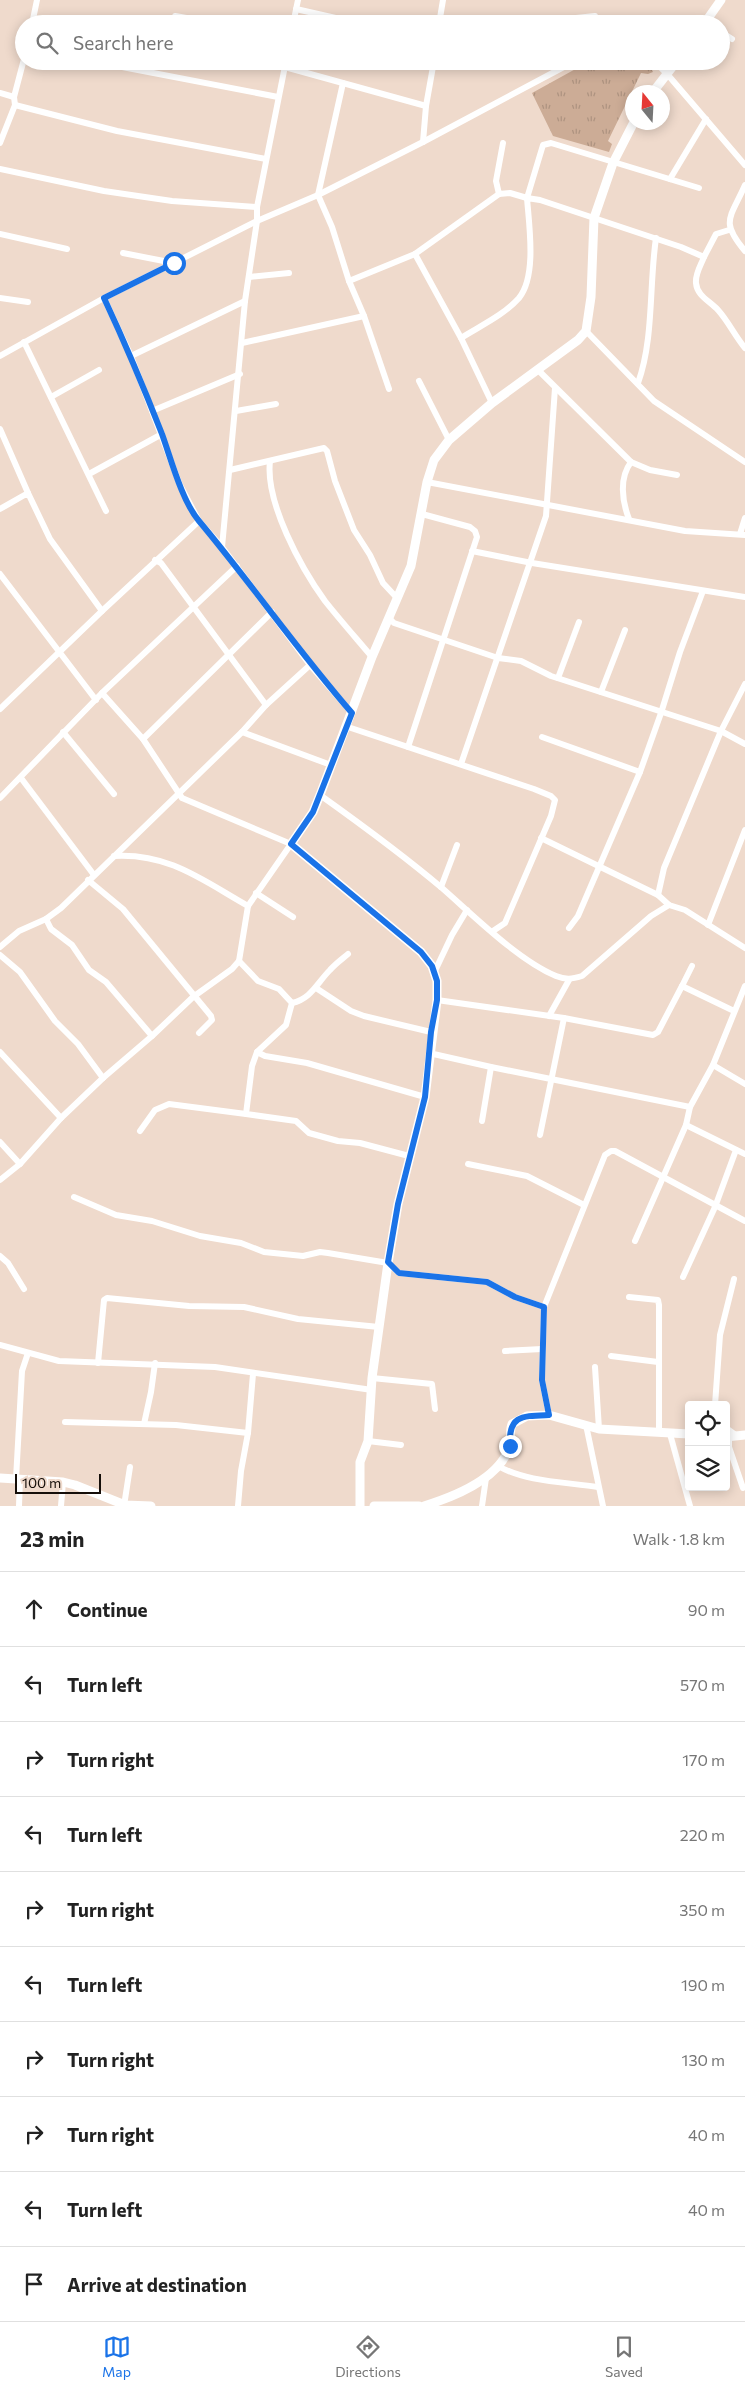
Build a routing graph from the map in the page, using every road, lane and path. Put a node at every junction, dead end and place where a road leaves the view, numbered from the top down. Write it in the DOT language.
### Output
graph roads {
  1 [pos="37,0"];
  2 [pos="298,0"];
  3 [pos="443,0"];
  4 [pos="721,0"];
  5 [pos="296,9"];
  6 [pos="34,15"];
  7 [pos="295,15"];
  8 [pos="322,15"];
  9 [pos="440,15"];
  10 [pos="711,15"];
  11 [pos="21,70"];
  12 [pos="138,70"];
  13 [pos="285,70"];
  14 [pos="304,70"];
  15 [pos="432,70"];
  16 [pos="558,70"];
  17 [pos="663,70"];
  18 [pos="671,70"];
  19 [pos="668,75"];
  20 [pos="343,83"];
  21 [pos="659,85"];
  22 [pos="0,93"];
  23 [pos="278,97"];
  24 [pos="14,98"];
  25 [pos="15,105"];
  26 [pos="426,106"];
  27 [pos="706,118"];
  28 [pos="630,130"];
  29 [pos="423,142"];
  30 [pos="0,143"];
  31 [pos="503,143"];
  32 [pos="266,159"];
  33 [pos="613,163"];
  34 [pos="745,165"];
  35 [pos="0,169"];
  36 [pos="670,179"];
  37 [pos="745,186"];
  38 [pos="699,188"];
  39 [pos="499,194"];
  40 [pos="318,195"];
  41 [pos="527,198"];
  42 [pos="256,207"];
  43 [pos="594,218"];
  44 [pos="257,221"];
  45 [pos="729,230"];
  46 [pos="0,234"];
  47 [pos="656,238"];
  48 [pos="67,249"];
  49 [pos="745,251"];
  50 [pos="123,252"];
  51 [pos="415,254"];
  52 [pos="704,257"];
  53 [pos="174,263"];
  54 [pos="289,273"];
  55 [pos="249,276"];
  56 [pos="349,281"];
  57 [pos="0,298"];
  58 [pos="104,298"];
  59 [pos="245,301"];
  60 [pos="28,302"];
  61 [pos="364,316"];
  62 [pos="586,331"];
  63 [pos="461,338"];
  64 [pos="24,342"];
  65 [pos="242,343"];
  66 [pos="745,348"];
  67 [pos="0,356"];
  68 [pos="131,356"];
  69 [pos="99,370"];
  70 [pos="537,370"];
  71 [pos="240,374"];
  72 [pos="419,381"];
  73 [pos="638,383"];
  74 [pos="555,388"];
  75 [pos="389,389"];
  76 [pos="51,397"];
  77 [pos="492,403"];
  78 [pos="276,404"];
  79 [pos="152,410"];
  80 [pos="236,411"];
  81 [pos="0,429"];
  82 [pos="162,434"];
  83 [pos="449,440"];
  84 [pos="270,462"];
  85 [pos="631,462"];
  86 [pos="745,462"];
  87 [pos="230,470"];
  88 [pos="89,474"];
  89 [pos="677,475"];
  90 [pos="427,482"];
  91 [pos="28,493"];
  92 [pos="546,503"];
  93 [pos="0,509"];
  94 [pos="106,511"];
  95 [pos="422,514"];
  96 [pos="745,518"];
  97 [pos="628,519"];
  98 [pos="199,521"];
  99 [pos="743,534"];
  100 [pos="222,547"];
  101 [pos="472,551"];
  102 [pos="155,560"];
  103 [pos="532,563"];
  104 [pos="237,566"];
  105 [pos="0,574"];
  106 [pos="703,591"];
  107 [pos="745,597"];
  108 [pos="397,598"];
  109 [pos="193,606"];
  110 [pos="102,611"];
  111 [pos="272,612"];
  112 [pos="389,618"];
  113 [pos="579,622"];
  114 [pos="625,630"];
  115 [pos="442,640"];
  116 [pos="60,651"];
  117 [pos="228,653"];
  118 [pos="372,656"];
  119 [pos="498,658"];
  120 [pos="310,665"];
  121 [pos="558,678"];
  122 [pos="745,684"];
  123 [pos="601,692"];
  124 [pos="102,694"];
  125 [pos="96,700"];
  126 [pos="266,705"];
  127 [pos="0,709"];
  128 [pos="662,712"];
  129 [pos="352,713"];
  130 [pos="345,726"];
  131 [pos="721,731"];
  132 [pos="63,732"];
  133 [pos="242,732"];
  134 [pos="542,737"];
  135 [pos="143,739"];
  136 [pos="745,744"];
  137 [pos="408,747"];
  138 [pos="461,764"];
  139 [pos="331,765"];
  140 [pos="640,772"];
  141 [pos="21,778"];
  142 [pos="114,794"];
  143 [pos="178,794"];
  144 [pos="320,795"];
  145 [pos="0,798"];
  146 [pos="745,830"];
  147 [pos="541,838"];
  148 [pos="291,844"];
  149 [pos="457,845"];
  150 [pos="114,856"];
  151 [pos="600,868"];
  152 [pos="91,878"];
  153 [pos="441,887"];
  154 [pos="256,893"];
  155 [pos="658,896"];
  156 [pos="669,905"];
  157 [pos="248,906"];
  158 [pos="467,910"];
  159 [pos="293,917"];
  160 [pos="46,919"];
  161 [pos="708,925"];
  162 [pos="570,928"];
  163 [pos="493,931"];
  164 [pos="0,947"];
  165 [pos="745,948"];
  166 [pos="348,954"];
  167 [pos="0,955"];
  168 [pos="239,961"];
  169 [pos="692,966"];
  170 [pos="434,973"];
  171 [pos="569,980"];
  172 [pos="682,986"];
  173 [pos="745,986"];
  174 [pos="316,988"];
  175 [pos="193,997"];
  176 [pos="437,1000"];
  177 [pos="292,1003"];
  178 [pos="734,1011"];
  179 [pos="549,1016"];
  180 [pos="564,1018"];
  181 [pos="431,1032"];
  182 [pos="199,1033"];
  183 [pos="152,1036"];
  184 [pos="0,1052"];
  185 [pos="257,1052"];
  186 [pos="429,1053"];
  187 [pos="713,1065"];
  188 [pos="491,1067"];
  189 [pos="103,1078"];
  190 [pos="551,1078"];
  191 [pos="745,1084"];
  192 [pos="425,1097"];
  193 [pos="690,1107"];
  194 [pos="246,1114"];
  195 [pos="61,1118"];
  196 [pos="482,1121"];
  197 [pos="686,1125"];
  198 [pos="140,1131"];
  199 [pos="540,1135"];
  200 [pos="0,1142"];
  201 [pos="736,1150"];
  202 [pos="745,1154"];
  203 [pos="409,1156"];
  204 [pos="20,1164"];
  205 [pos="468,1164"];
  206 [pos="661,1177"];
  207 [pos="0,1180"];
  208 [pos="74,1197"];
  209 [pos="584,1205"];
  210 [pos="715,1207"];
  211 [pos="745,1221"];
  212 [pos="635,1241"];
  213 [pos="0,1256"];
  214 [pos="388,1262"];
  215 [pos="683,1277"];
  216 [pos="734,1279"];
  217 [pos="24,1289"];
  218 [pos="629,1296"];
  219 [pos="544,1307"];
  220 [pos="379,1327"];
  221 [pos="0,1345"];
  222 [pos="542,1349"];
  223 [pos="505,1351"];
  224 [pos="28,1354"];
  225 [pos="611,1356"];
  226 [pos="658,1362"];
  227 [pos="98,1363"];
  228 [pos="154,1363"];
  229 [pos="595,1367"];
  230 [pos="253,1374"];
  231 [pos="372,1378"];
  232 [pos="372,1390"];
  233 [pos="715,1401"];
  234 [pos="435,1409"];
  235 [pos="549,1415"];
  236 [pos="65,1422"];
  237 [pos="144,1424"];
  238 [pos="586,1426"];
  239 [pos="599,1429"];
  240 [pos="659,1432"];
  241 [pos="248,1433"];
  242 [pos="670,1434"];
  243 [pos="685,1434"];
  244 [pos="733,1435"];
  245 [pos="368,1441"];
  246 [pos="400,1445"];
  247 [pos="498,1466"];
  248 [pos="130,1467"];
  249 [pos="0,1478"];
  250 [pos="486,1478"];
  251 [pos="18,1479"];
  252 [pos="62,1482"];
  253 [pos="598,1486"];
  254 [pos="743,1488"];
  255 [pos="19,1506"];
  256 [pos="60,1506"];
  257 [pos="124,1506"];
  258 [pos="151,1506"];
  259 [pos="238,1506"];
  260 [pos="360,1506"];
  261 [pos="374,1506"];
  262 [pos="419,1506"];
  263 [pos="424,1506"];
  264 [pos="482,1506"];
  265 [pos="603,1506"];
  266 [pos="690,1506"];
  1 -- 6 [label="street"];
  2 -- 5 [label="street"];
  3 -- 9 [label="street"];
  4 -- 10 [label="street"];
  5 -- 7 [label="street"];
  5 -- 8 [label="street"];
  11 -- 24 [label="street"];
  12 -- 23 [label="street"];
  13 -- 23 [label="street"];
  14 -- 20 [label="street"];
  15 -- 26 [label="street"];
  16 -- 29 [label="street"];
  17 -- 19 [label="street"];
  18 -- 19 [label="street"];
  19 -- 21 [label="street"];
  19 -- 27 [label="street"];
  20 -- 26 [label="street"];
  20 -- 40 [label="street"];
  22 -- 24 [label="street"];
  23 -- 32 [label="street"];
  24 -- 25 [label="street"];
  25 -- 30 [label="street"];
  25 -- 32 [label="street"];
  26 -- 29 [label="street"];
  27 -- 34 [label="street"];
  27 -- 36 [label="street"];
  28 -- 33 [label="street"];
  29 -- 40 [label="street"];
  31 -- 39 [label="street"];
  32 -- 42 [label="street"];
  33 -- 36 [label="street"];
  33 -- 41 [label="street"];
  33 -- 43 [label="street"];
  35 -- 42 [label="street"];
  36 -- 38 [label="street"];
  37 -- 45 [label="street"];
  39 -- 41 [label="street"];
  39 -- 51 [label="street"];
  40 -- 44 [label="street"];
  40 -- 56 [label="street"];
  41 -- 43 [label="street"];
  41 -- 63 [label="street"];
  42 -- 44 [label="street"];
  43 -- 47 [label="street"];
  43 -- 62 [label="street"];
  44 -- 53 [label="street"];
  44 -- 55 [label="street"];
  45 -- 49 [label="street"];
  45 -- 52 [label="street"];
  46 -- 48 [label="street"];
  47 -- 52 [label="street"];
  47 -- 73 [label="street"];
  50 -- 53 [label="street"];
  51 -- 56 [label="street"];
  51 -- 63 [label="street"];
  52 -- 66 [label="street"];
  53 -- 58 [label="street"];
  54 -- 55 [label="street"];
  55 -- 59 [label="street"];
  56 -- 61 [label="street"];
  57 -- 60 [label="street"];
  58 -- 64 [label="street"];
  58 -- 68 [label="street"];
  59 -- 65 [label="street"];
  59 -- 68 [label="street"];
  61 -- 65 [label="street"];
  61 -- 75 [label="street"];
  62 -- 70 [label="street"];
  62 -- 73 [label="street"];
  63 -- 77 [label="street"];
  64 -- 67 [label="street"];
  64 -- 76 [label="street"];
  65 -- 71 [label="street"];
  68 -- 79 [label="street"];
  69 -- 76 [label="street"];
  70 -- 74 [label="street"];
  70 -- 77 [label="street"];
  71 -- 79 [label="street"];
  71 -- 80 [label="street"];
  72 -- 83 [label="street"];
  73 -- 86 [label="street"];
  74 -- 85 [label="street"];
  74 -- 92 [label="street"];
  76 -- 88 [label="street"];
  77 -- 83 [label="street"];
  78 -- 80 [label="street"];
  79 -- 82 [label="street"];
  80 -- 87 [label="street"];
  81 -- 91 [label="street"];
  82 -- 88 [label="street"];
  82 -- 98 [label="street"];
  83 -- 90 [label="street"];
  84 -- 87 [label="street"];
  84 -- 108 [label="street"];
  84 -- 118 [label="street"];
  85 -- 89 [label="street"];
  85 -- 97 [label="street"];
  87 -- 100 [label="street"];
  88 -- 94 [label="street"];
  90 -- 92 [label="street"];
  90 -- 95 [label="street"];
  91 -- 93 [label="street"];
  91 -- 110 [label="street"];
  92 -- 97 [label="street"];
  92 -- 103 [label="street"];
  95 -- 101 [label="street"];
  95 -- 108 [label="street"];
  96 -- 99 [label="street"];
  97 -- 99 [label="street"];
  98 -- 100 [label="street"];
  98 -- 102 [label="street"];
  100 -- 104 [label="street"];
  101 -- 103 [label="street"];
  101 -- 115 [label="street"];
  102 -- 109 [label="street"];
  102 -- 110 [label="street"];
  103 -- 106 [label="street"];
  103 -- 119 [label="street"];
  104 -- 109 [label="street"];
  104 -- 111 [label="street"];
  105 -- 116 [label="street"];
  106 -- 107 [label="street"];
  106 -- 128 [label="street"];
  108 -- 112 [label="street"];
  109 -- 117 [label="street"];
  109 -- 124 [label="street"];
  110 -- 116 [label="street"];
  111 -- 117 [label="street"];
  111 -- 120 [label="street"];
  112 -- 115 [label="street"];
  112 -- 118 [label="street"];
  113 -- 121 [label="street"];
  114 -- 123 [label="street"];
  115 -- 119 [label="street"];
  115 -- 137 [label="street"];
  116 -- 125 [label="street"];
  116 -- 127 [label="street"];
  117 -- 126 [label="street"];
  117 -- 135 [label="street"];
  118 -- 129 [label="street"];
  119 -- 121 [label="street"];
  119 -- 138 [label="street"];
  120 -- 126 [label="street"];
  120 -- 129 [label="street"];
  121 -- 123 [label="street"];
  122 -- 131 [label="street"];
  123 -- 128 [label="street"];
  124 -- 125 [label="street"];
  124 -- 135 [label="street"];
  125 -- 132 [label="street"];
  126 -- 133 [label="street"];
  128 -- 131 [label="street"];
  128 -- 140 [label="street"];
  129 -- 130 [label="street"];
  130 -- 137 [label="street"];
  130 -- 139 [label="street"];
  131 -- 136 [label="street"];
  131 -- 155 [label="street"];
  132 -- 141 [label="street"];
  132 -- 142 [label="street"];
  133 -- 139 [label="street"];
  133 -- 143 [label="street"];
  134 -- 140 [label="street"];
  135 -- 143 [label="street"];
  137 -- 138 [label="street"];
  138 -- 147 [label="street"];
  139 -- 144 [label="street"];
  140 -- 151 [label="street"];
  141 -- 145 [label="street"];
  141 -- 152 [label="street"];
  143 -- 148 [label="street"];
  143 -- 150 [label="street"];
  144 -- 148 [label="street"];
  144 -- 153 [label="street"];
  146 -- 161 [label="street"];
  147 -- 151 [label="street"];
  147 -- 163 [label="street"];
  148 -- 154 [label="street"];
  148 -- 170 [label="street"];
  149 -- 153 [label="street"];
  150 -- 152 [label="street"];
  150 -- 157 [label="street"];
  151 -- 155 [label="street"];
  151 -- 162 [label="street"];
  152 -- 160 [label="street"];
  152 -- 175 [label="street"];
  153 -- 158 [label="street"];
  154 -- 157 [label="street"];
  154 -- 159 [label="street"];
  155 -- 156 [label="street"];
  156 -- 161 [label="street"];
  156 -- 171 [label="street"];
  157 -- 168 [label="street"];
  158 -- 163 [label="street"];
  158 -- 170 [label="street"];
  160 -- 164 [label="street"];
  160 -- 183 [label="street"];
  161 -- 165 [label="street"];
  163 -- 171 [label="street"];
  166 -- 174 [label="street"];
  167 -- 189 [label="street"];
  168 -- 175 [label="street"];
  168 -- 177 [label="street"];
  169 -- 172 [label="street"];
  170 -- 176 [label="street"];
  171 -- 179 [label="street"];
  172 -- 178 [label="street"];
  172 -- 180 [label="street"];
  173 -- 178 [label="street"];
  174 -- 177 [label="street"];
  174 -- 181 [label="street"];
  175 -- 182 [label="street"];
  175 -- 183 [label="street"];
  176 -- 179 [label="street"];
  176 -- 181 [label="street"];
  177 -- 185 [label="street"];
  178 -- 187 [label="street"];
  179 -- 180 [label="street"];
  180 -- 190 [label="street"];
  181 -- 186 [label="street"];
  183 -- 189 [label="street"];
  184 -- 195 [label="street"];
  185 -- 192 [label="street"];
  185 -- 194 [label="street"];
  186 -- 188 [label="street"];
  186 -- 192 [label="street"];
  187 -- 191 [label="street"];
  187 -- 193 [label="street"];
  188 -- 190 [label="street"];
  188 -- 196 [label="street"];
  189 -- 195 [label="street"];
  190 -- 193 [label="street"];
  190 -- 199 [label="street"];
  192 -- 203 [label="street"];
  193 -- 197 [label="street"];
  194 -- 198 [label="street"];
  194 -- 203 [label="street"];
  195 -- 204 [label="street"];
  197 -- 201 [label="street"];
  197 -- 206 [label="street"];
  200 -- 204 [label="street"];
  201 -- 202 [label="street"];
  201 -- 210 [label="street"];
  203 -- 214 [label="street"];
  204 -- 207 [label="street"];
  205 -- 209 [label="street"];
  206 -- 209 [label="street"];
  206 -- 210 [label="street"];
  206 -- 212 [label="street"];
  208 -- 214 [label="street"];
  209 -- 219 [label="street"];
  210 -- 211 [label="street"];
  210 -- 215 [label="street"];
  213 -- 217 [label="street"];
  214 -- 219 [label="street"];
  214 -- 220 [label="street"];
  216 -- 233 [label="street"];
  218 -- 226 [label="street"];
  219 -- 222 [label="street"];
  220 -- 227 [label="street"];
  220 -- 231 [label="street"];
  221 -- 224 [label="street"];
  222 -- 223 [label="street"];
  222 -- 235 [label="street"];
  224 -- 227 [label="street"];
  224 -- 251 [label="street"];
  225 -- 226 [label="street"];
  226 -- 240 [label="street"];
  227 -- 228 [label="street"];
  228 -- 230 [label="street"];
  228 -- 237 [label="street"];
  229 -- 239 [label="street"];
  230 -- 232 [label="street"];
  230 -- 241 [label="street"];
  231 -- 232 [label="street"];
  231 -- 234 [label="street"];
  232 -- 245 [label="street"];
  235 -- 238 [label="street"];
  235 -- 247 [label="street"];
  236 -- 237 [label="street"];
  237 -- 241 [label="street"];
  238 -- 239 [label="street"];
  238 -- 253 [label="street"];
  239 -- 240 [label="street"];
  240 -- 242 [label="street"];
  241 -- 259 [label="street"];
  242 -- 243 [label="street"];
  242 -- 266 [label="street"];
  244 -- 254 [label="street"];
  245 -- 246 [label="street"];
  245 -- 260 [label="street"];
  247 -- 250 [label="street"];
  247 -- 253 [label="street"];
  248 -- 257 [label="street"];
  249 -- 251 [label="street"];
  250 -- 263 [label="street"];
  250 -- 264 [label="street"];
  251 -- 252 [label="street"];
  251 -- 255 [label="street"];
  252 -- 256 [label="street"];
  252 -- 257 [label="street"];
  253 -- 265 [label="street"];
  257 -- 258 [label="street"];
  261 -- 262 [label="street"];
}
